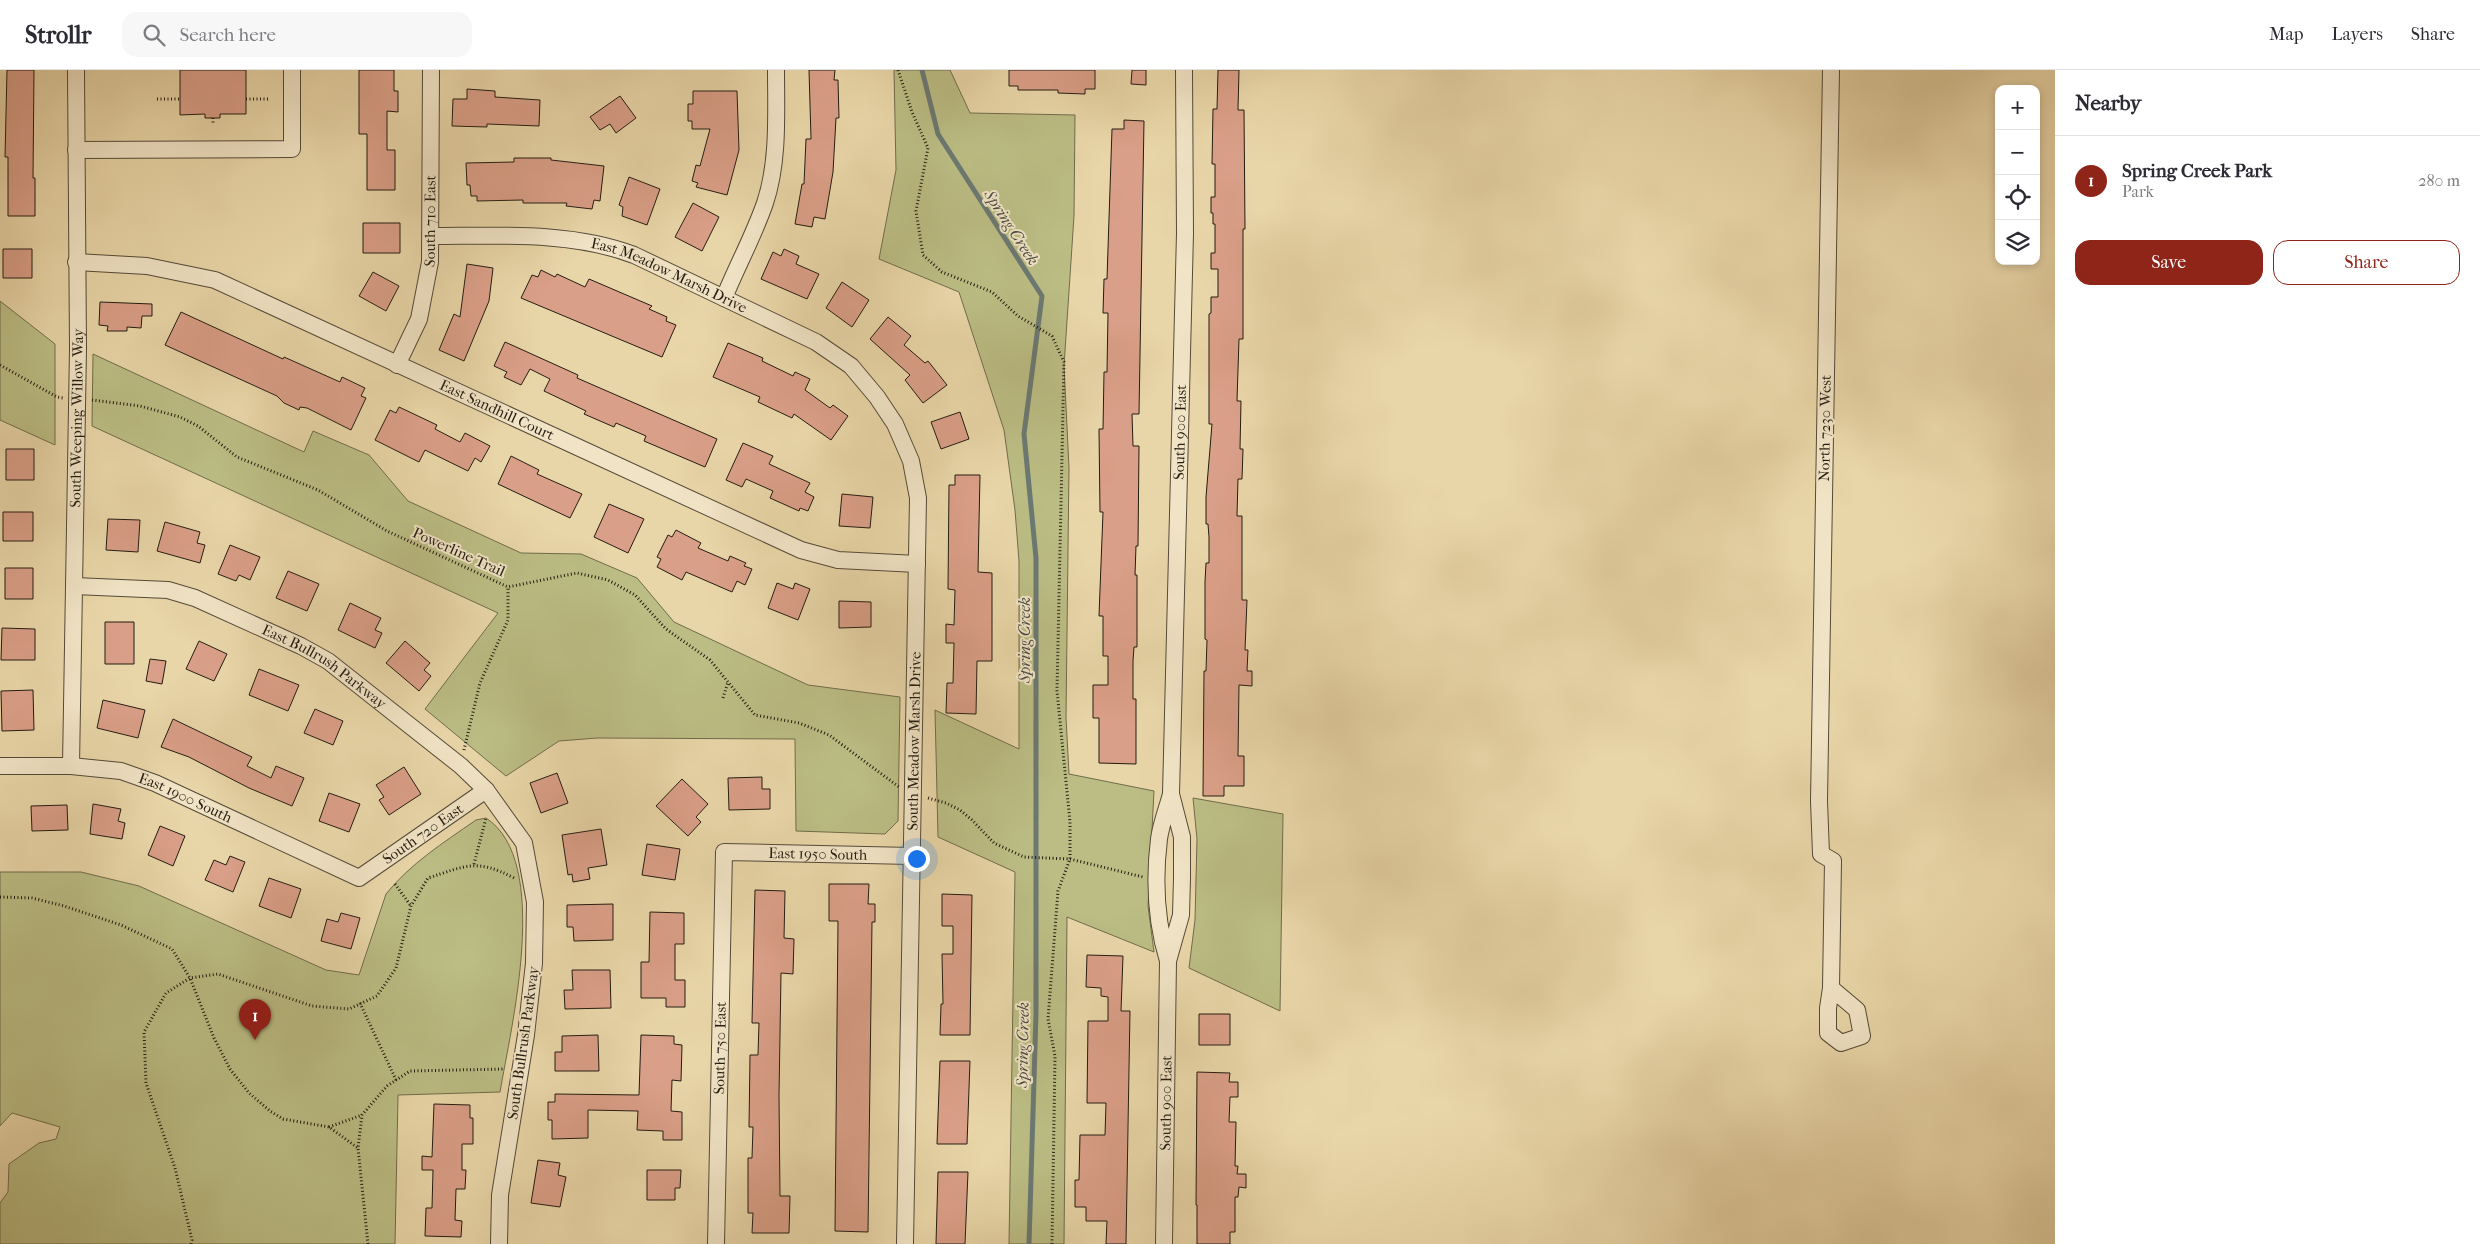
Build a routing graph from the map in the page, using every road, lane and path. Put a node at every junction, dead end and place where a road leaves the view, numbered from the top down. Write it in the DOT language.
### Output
graph roads {
  1 [pos="76,70"];
  2 [pos="292,70"];
  3 [pos="431,70"];
  4 [pos="776,70"];
  5 [pos="898,70"];
  6 [pos="1184,70"];
  7 [pos="1831,70"];
  8 [pos="157,99"];
  9 [pos="180,99"];
  10 [pos="246,99"];
  11 [pos="269,99"];
  12 [pos="213,118"];
  13 [pos="213,125"];
  14 [pos="76,150"];
  15 [pos="431,236"];
  16 [pos="76,262"];
  17 [pos="724,298"];
  18 [pos="0,365"];
  19 [pos="397,365"];
  20 [pos="57,397"];
  21 [pos="877,397"];
  22 [pos="89,400"];
  23 [pos="917,564"];
  24 [pos="74,586"];
  25 [pos="508,587"];
  26 [pos="728,682"];
  27 [pos="723,698"];
  28 [pos="465,747"];
  29 [pos="0,766"];
  30 [pos="71,766"];
  31 [pos="896,786"];
  32 [pos="486,790"];
  33 [pos="1170,794"];
  34 [pos="928,797"];
  35 [pos="486,818"];
  36 [pos="524,843"];
  37 [pos="724,852"];
  38 [pos="912,856"];
  39 [pos="1070,859"];
  40 [pos="474,864"];
  41 [pos="359,878"];
  42 [pos="1149,878"];
  43 [pos="517,879"];
  44 [pos="394,884"];
  45 [pos="0,897"];
  46 [pos="411,906"];
  47 [pos="1168,961"];
  48 [pos="190,978"];
  49 [pos="1832,988"];
  50 [pos="360,1003"];
  51 [pos="504,1069"];
  52 [pos="396,1080"];
  53 [pos="362,1116"];
  54 [pos="329,1127"];
  55 [pos="358,1148"];
  56 [pos="191,1244"];
  57 [pos="368,1244"];
  58 [pos="499,1244"];
  59 [pos="716,1244"];
  60 [pos="905,1244"];
  61 [pos="1052,1244"];
  62 [pos="1164,1244"];
  1 -- 14 [label="street, South Weeping Willow Way"];
  2 -- 14 [label="street"];
  3 -- 15 [label="street, South 710 East"];
  4 -- 17 [label="street"];
  5 -- 39 [label="path"];
  6 -- 33 [label="street, South 900 East"];
  7 -- 49 [label="street, North 7230 West"];
  8 -- 9 [label="path"];
  10 -- 11 [label="path"];
  12 -- 13 [label="path"];
  14 -- 16 [label="street, South Weeping Willow Way"];
  15 -- 17 [label="street, East Meadow Marsh Drive"];
  15 -- 19 [label="street, South 710 East"];
  16 -- 19 [label="street, East Sandhill Court"];
  16 -- 24 [label="street, South Weeping Willow Way"];
  17 -- 21 [label="street, East Meadow Marsh Drive"];
  18 -- 20 [label="path"];
  19 -- 23 [label="street, East Sandhill Court"];
  21 -- 23 [label="street, South Meadow Marsh Drive"];
  22 -- 25 [label="path, Powerline Trail"];
  23 -- 38 [label="street, South Meadow Marsh Drive"];
  24 -- 30 [label="street, South Weeping Willow Way"];
  24 -- 32 [label="street, East Bullrush Parkway"];
  25 -- 26 [label="path, Powerline Trail"];
  25 -- 28 [label="path"];
  26 -- 27 [label="path"];
  26 -- 31 [label="path, Powerline Trail"];
  29 -- 30 [label="street, East 1900 South"];
  30 -- 41 [label="street, East 1900 South"];
  32 -- 36 [label="street, East Bullrush Parkway"];
  32 -- 41 [label="street, South 720 East"];
  33 -- 47 [label="street, South 900 East"];
  33 -- 47 [label="street, South 900 East"];
  34 -- 39 [label="path"];
  35 -- 40 [label="path"];
  36 -- 58 [label="street, South Bullrush Parkway"];
  37 -- 38 [label="street, East 1950 South"];
  37 -- 59 [label="street, South 750 East"];
  38 -- 60 [label="street, South Meadow Marsh Drive"];
  39 -- 42 [label="path"];
  39 -- 61 [label="path"];
  40 -- 43 [label="path"];
  40 -- 46 [label="path"];
  44 -- 46 [label="path"];
  45 -- 48 [label="path"];
  46 -- 50 [label="path"];
  47 -- 62 [label="street, South 900 East"];
  48 -- 50 [label="path"];
  48 -- 54 [label="path"];
  48 -- 56 [label="path"];
  50 -- 52 [label="path"];
  51 -- 52 [label="path"];
  52 -- 53 [label="path"];
  53 -- 54 [label="path"];
  53 -- 55 [label="path"];
  54 -- 55 [label="path"];
  55 -- 57 [label="path"];
}
